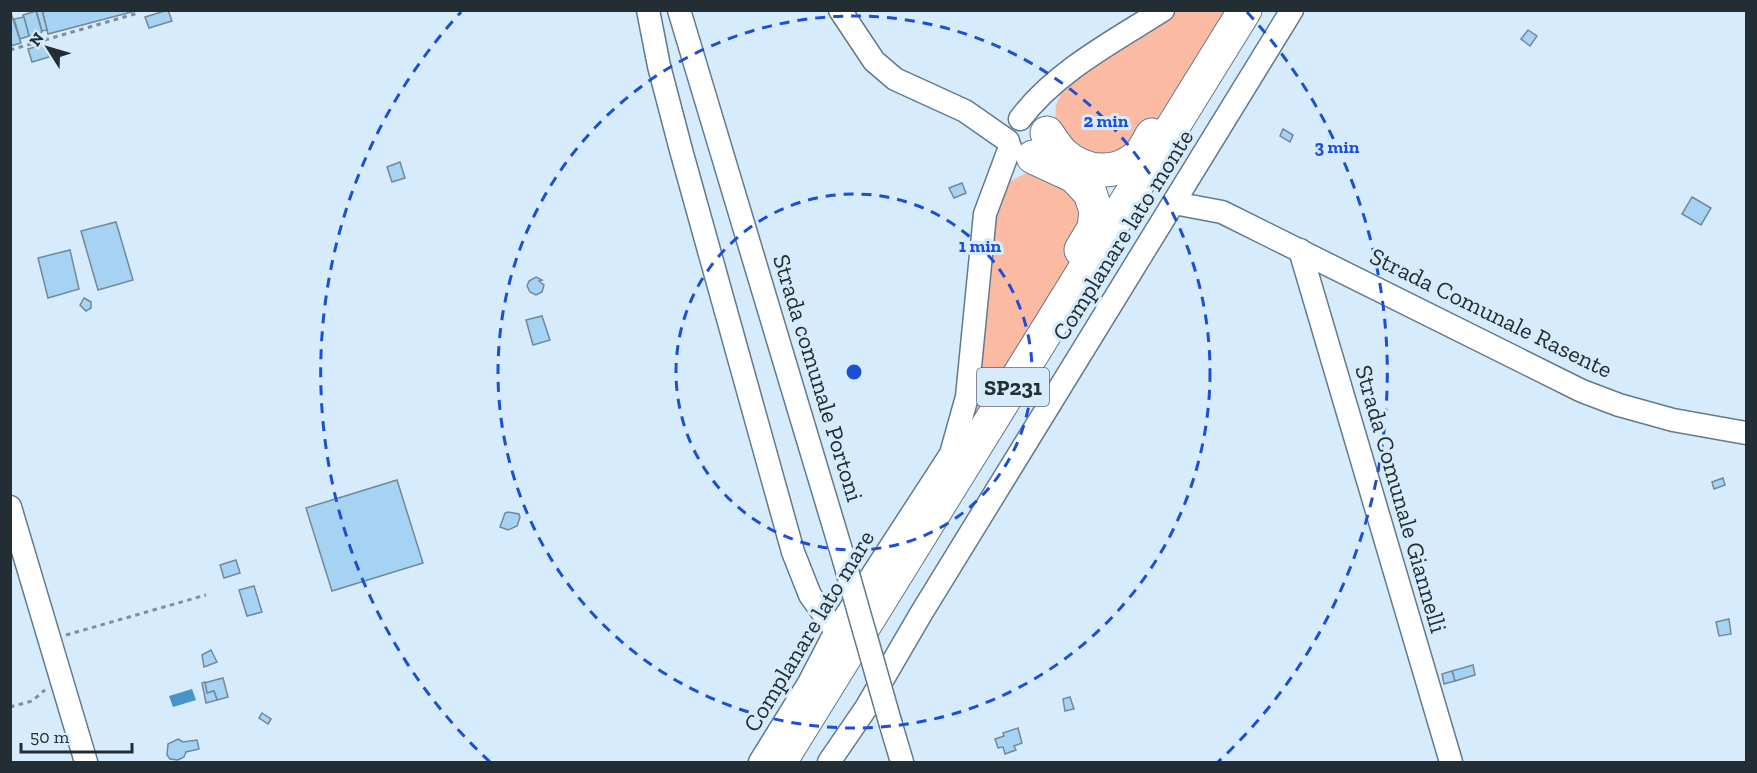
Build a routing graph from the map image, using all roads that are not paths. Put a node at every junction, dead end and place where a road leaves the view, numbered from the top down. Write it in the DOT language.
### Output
graph roads {
  1 [pos="648,10"];
  2 [pos="679,10"];
  3 [pos="840,10"];
  4 [pos="1162,10"];
  5 [pos="1245,10"];
  6 [pos="1268,10"];
  7 [pos="1292,10"];
  8 [pos="1222,48"];
  9 [pos="1026,138"];
  10 [pos="1188,180"];
  11 [pos="1174,203"];
  12 [pos="1222,212"];
  13 [pos="1300,250"];
  14 [pos="1029,361"];
  15 [pos="1746,433"];
  16 [pos="10,507"];
  17 [pos="836,631"];
  18 [pos="86,762"];
  19 [pos="760,762"];
  20 [pos="780,762"];
  21 [pos="807,762"];
  22 [pos="829,762"];
  23 [pos="902,762"];
  24 [pos="1451,762"];
  1 -- 17 [label="street"];
  2 -- 23 [label="street, Strada comunale Portoni, bridge"];
  3 -- 9 [label="street"];
  4 -- 9 [label="street, Complanare lato mare"];
  5 -- 8 [label="highway, SP231"];
  6 -- 21 [label="highway, SP231"];
  7 -- 10 [label="street, Complanare lato monte"];
  8 -- 9 [label="highway"];
  8 -- 14 [label="highway, SP231"];
  9 -- 14 [label="highway"];
  9 -- 17 [label="street, Complanare lato mare"];
  10 -- 11 [label="street, Complanare lato monte"];
  10 -- 12 [label="street"];
  11 -- 12 [label="street"];
  11 -- 22 [label="street, Complanare lato monte"];
  12 -- 13 [label="street, Strada Comunale Rasente"];
  13 -- 15 [label="street, Strada Comunale Rasente"];
  13 -- 24 [label="street, Strada Comunale Giannelli"];
  14 -- 20 [label="highway, SP231"];
  16 -- 18 [label="street"];
  17 -- 19 [label="street, Complanare lato mare"];
}
